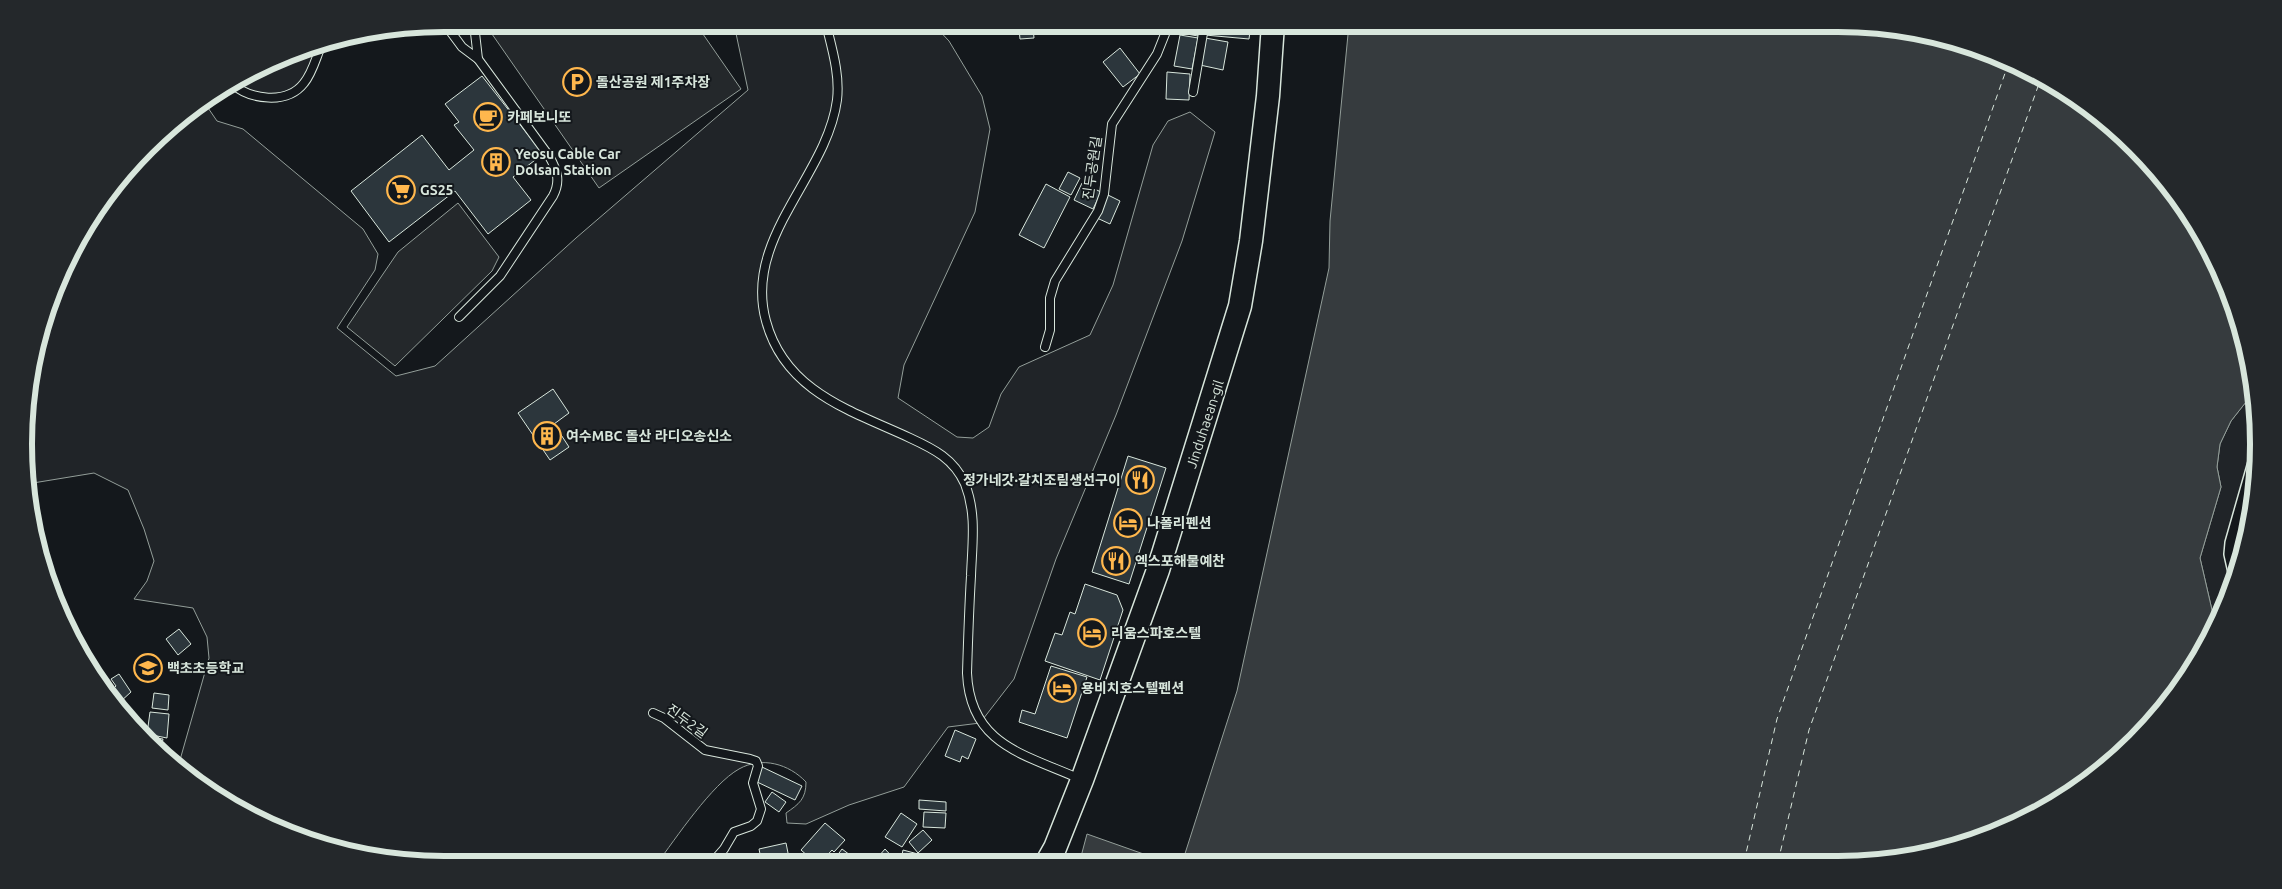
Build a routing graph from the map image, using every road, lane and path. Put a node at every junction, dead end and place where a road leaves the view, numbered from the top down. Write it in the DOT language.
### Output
graph roads {
  1 [pos="451,32"];
  2 [pos="475,32"];
  3 [pos="828,32"];
  4 [pos="1166,32"];
  5 [pos="1203,32"];
  6 [pos="1272,32"];
  7 [pos="318,52"];
  8 [pos="478,59"];
  9 [pos="238,88"];
  10 [pos="1193,92"];
  11 [pos="459,317"];
  12 [pos="1045,347"];
  13 [pos="2246,498"];
  14 [pos="2233,558"];
  15 [pos="653,713"];
  16 [pos="1082,780"];
  17 [pos="717,856"];
  18 [pos="1050,856"];
  1 -- 8 [label="lane"];
  2 -- 8 [label="lane"];
  3 -- 16 [label="lane"];
  4 -- 12 [label="lane, 진두공원길"];
  5 -- 10 [label="lane"];
  6 -- 16 [label="street, Jinduhaean-gil"];
  7 -- 9 [label="lane"];
  8 -- 11 [label="lane"];
  13 -- 14 [label="street"];
  15 -- 17 [label="lane, 진두2길"];
  16 -- 18 [label="street, Jinduhaean-gil"];
}
